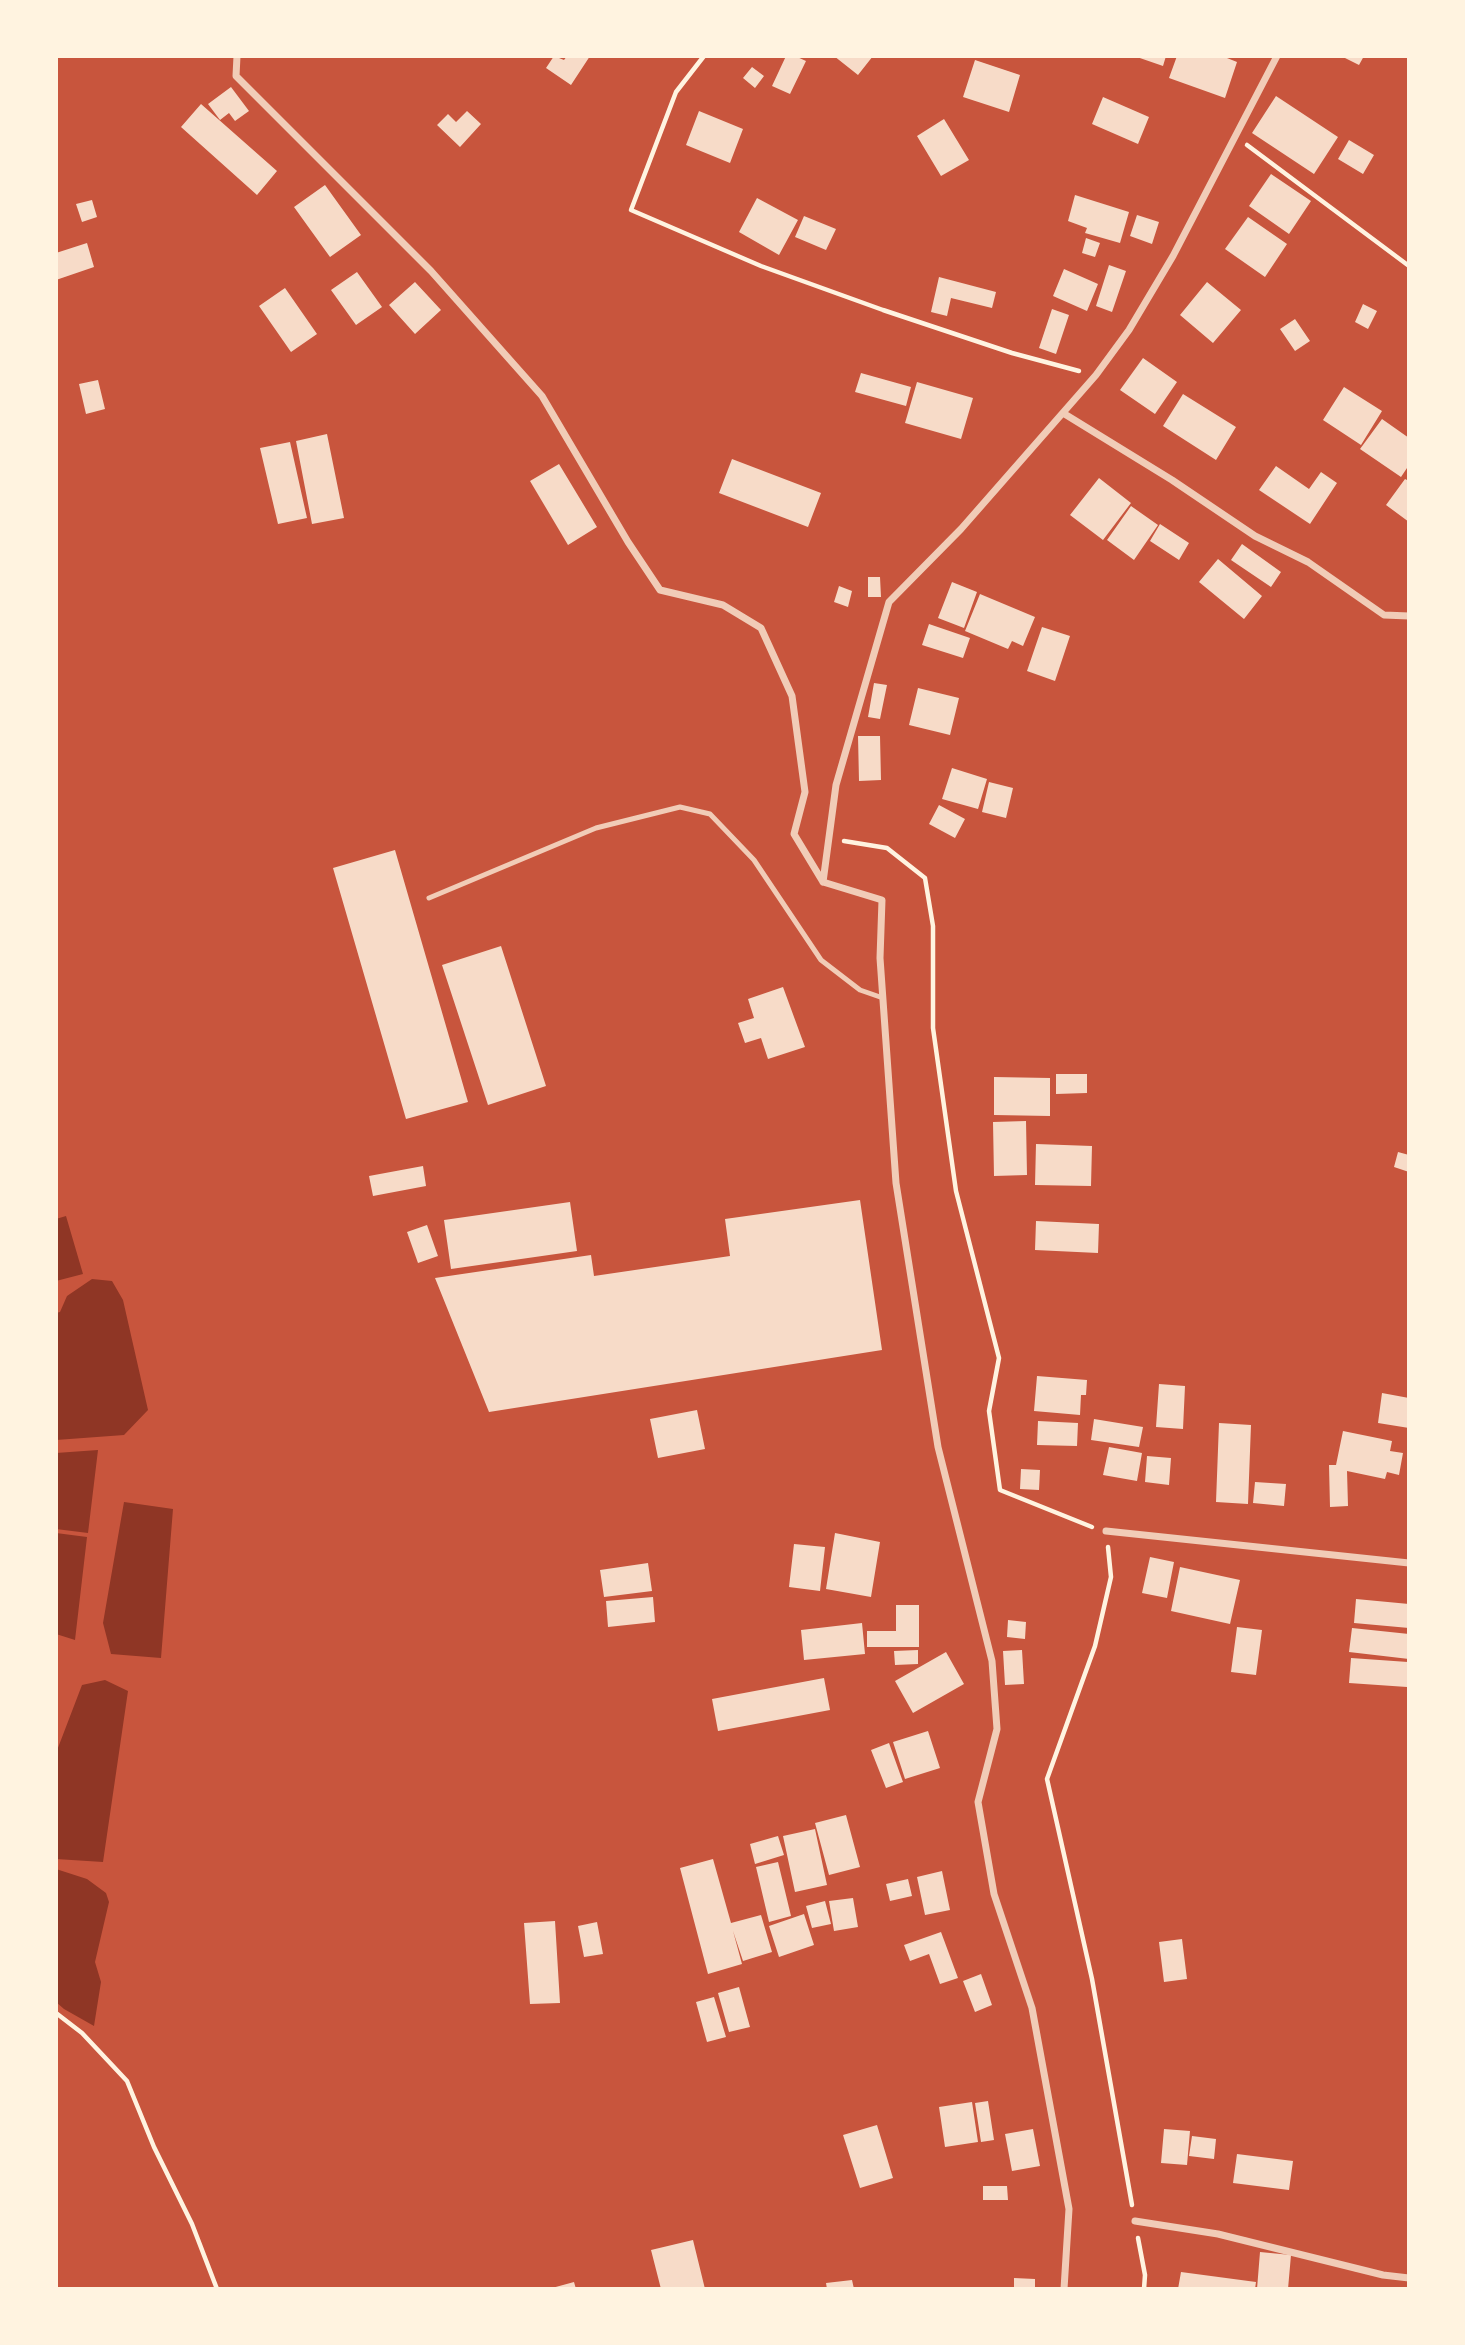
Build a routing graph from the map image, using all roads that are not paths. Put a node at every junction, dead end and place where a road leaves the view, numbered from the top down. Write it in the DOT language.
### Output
graph roads {
  1 [pos="237,56"];
  2 [pos="1277,56"];
  3 [pos="1063,413"];
  4 [pos="1409,616"];
  5 [pos="823,882"];
  6 [pos="429,898"];
  7 [pos="883,998"];
  8 [pos="1106,1531"];
  9 [pos="1409,1563"];
  10 [pos="1135,2221"];
  11 [pos="1409,2278"];
  12 [pos="1064,2289"];
  1 -- 5 [label="street"];
  2 -- 3 [label="street"];
  3 -- 4 [label="street"];
  3 -- 5 [label="street"];
  5 -- 7 [label="street"];
  6 -- 7 [label="lane"];
  7 -- 12 [label="street"];
  8 -- 9 [label="street"];
  10 -- 11 [label="street"];
}
